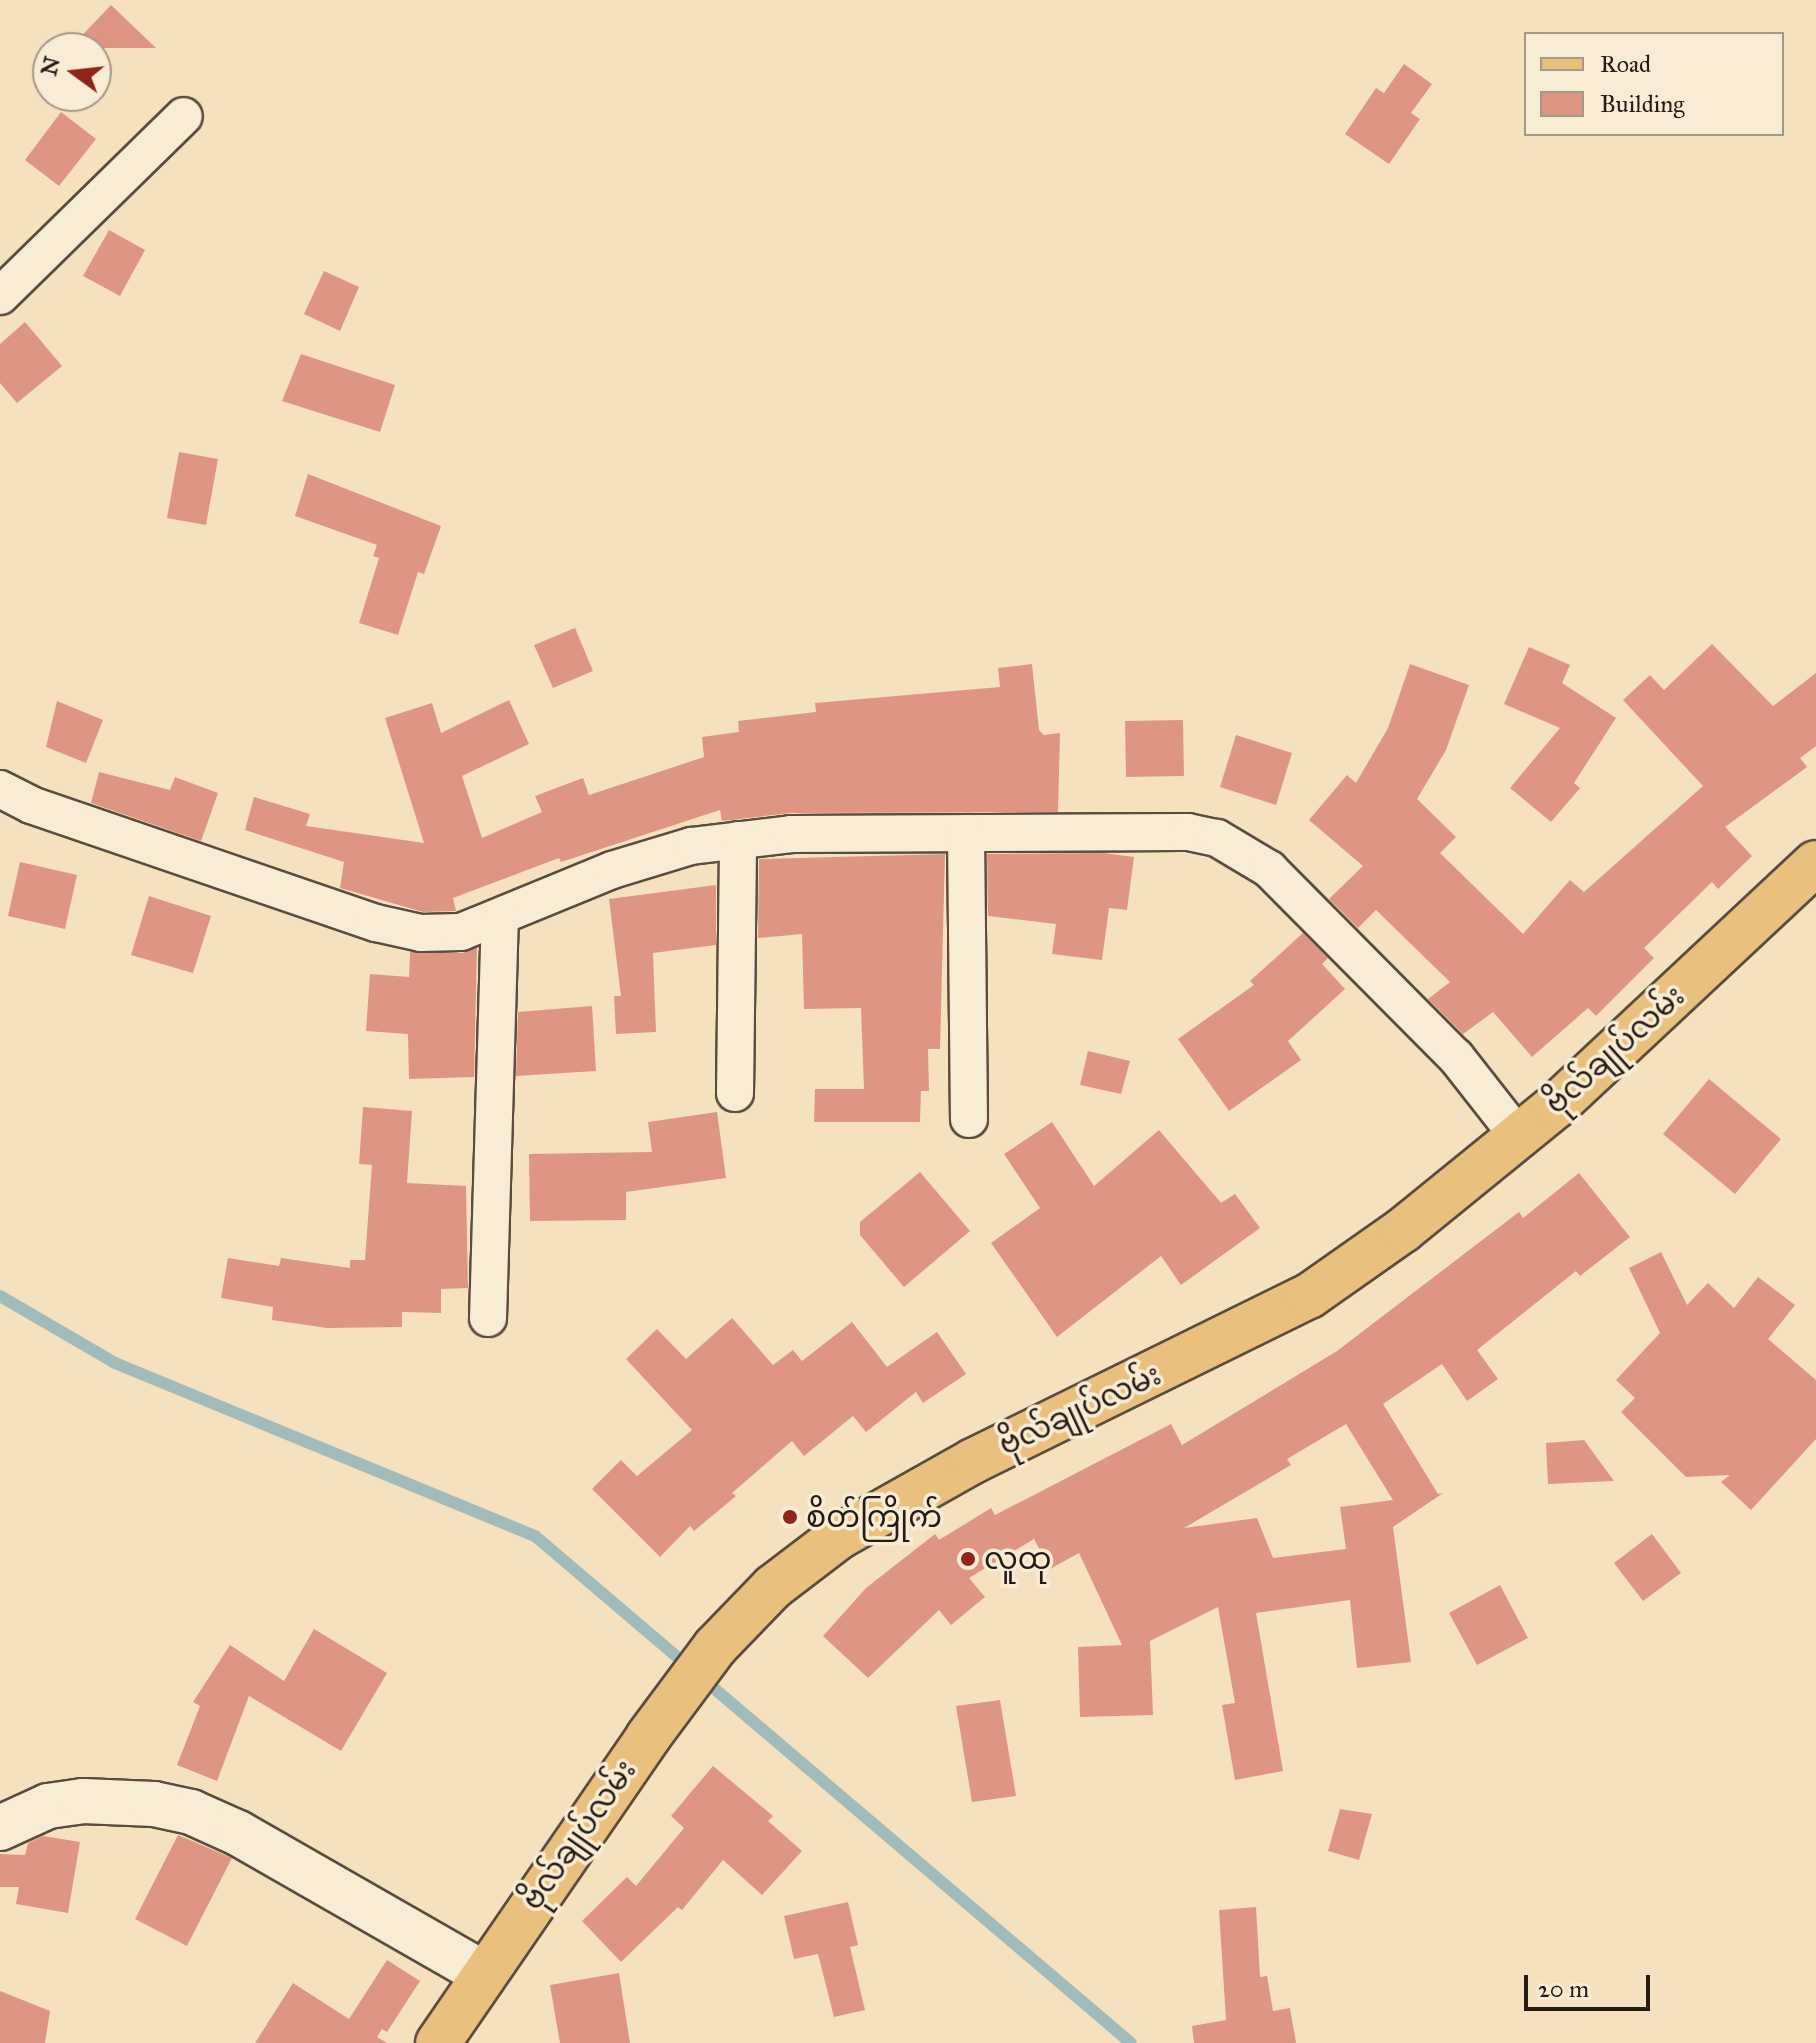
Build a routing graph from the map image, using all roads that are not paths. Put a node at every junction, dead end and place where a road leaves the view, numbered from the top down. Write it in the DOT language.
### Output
graph roads {
  1 [pos="184,116"];
  2 [pos="0,296"];
  3 [pos="0,789"];
  4 [pos="966,833"];
  5 [pos="738,840"];
  6 [pos="1816,863"];
  7 [pos="500,919"];
  8 [pos="735,1093"];
  9 [pos="969,1119"];
  10 [pos="1518,1136"];
  11 [pos="488,1318"];
  12 [pos="0,1828"];
  13 [pos="482,1973"];
  14 [pos="438,2043"];
  1 -- 2 [label="street"];
  3 -- 7 [label="street"];
  4 -- 5 [label="street"];
  4 -- 9 [label="street"];
  4 -- 10 [label="street"];
  5 -- 7 [label="street"];
  5 -- 8 [label="street"];
  6 -- 10 [label="main road, ဗိုလ်‌ချုပ်‌လမ်း"];
  7 -- 11 [label="street"];
  10 -- 13 [label="main road, ဗိုလ်‌ချုပ်‌လမ်း"];
  12 -- 13 [label="street"];
  13 -- 14 [label="main road, ဗိုလ်‌ချုပ်‌လမ်း"];
}
